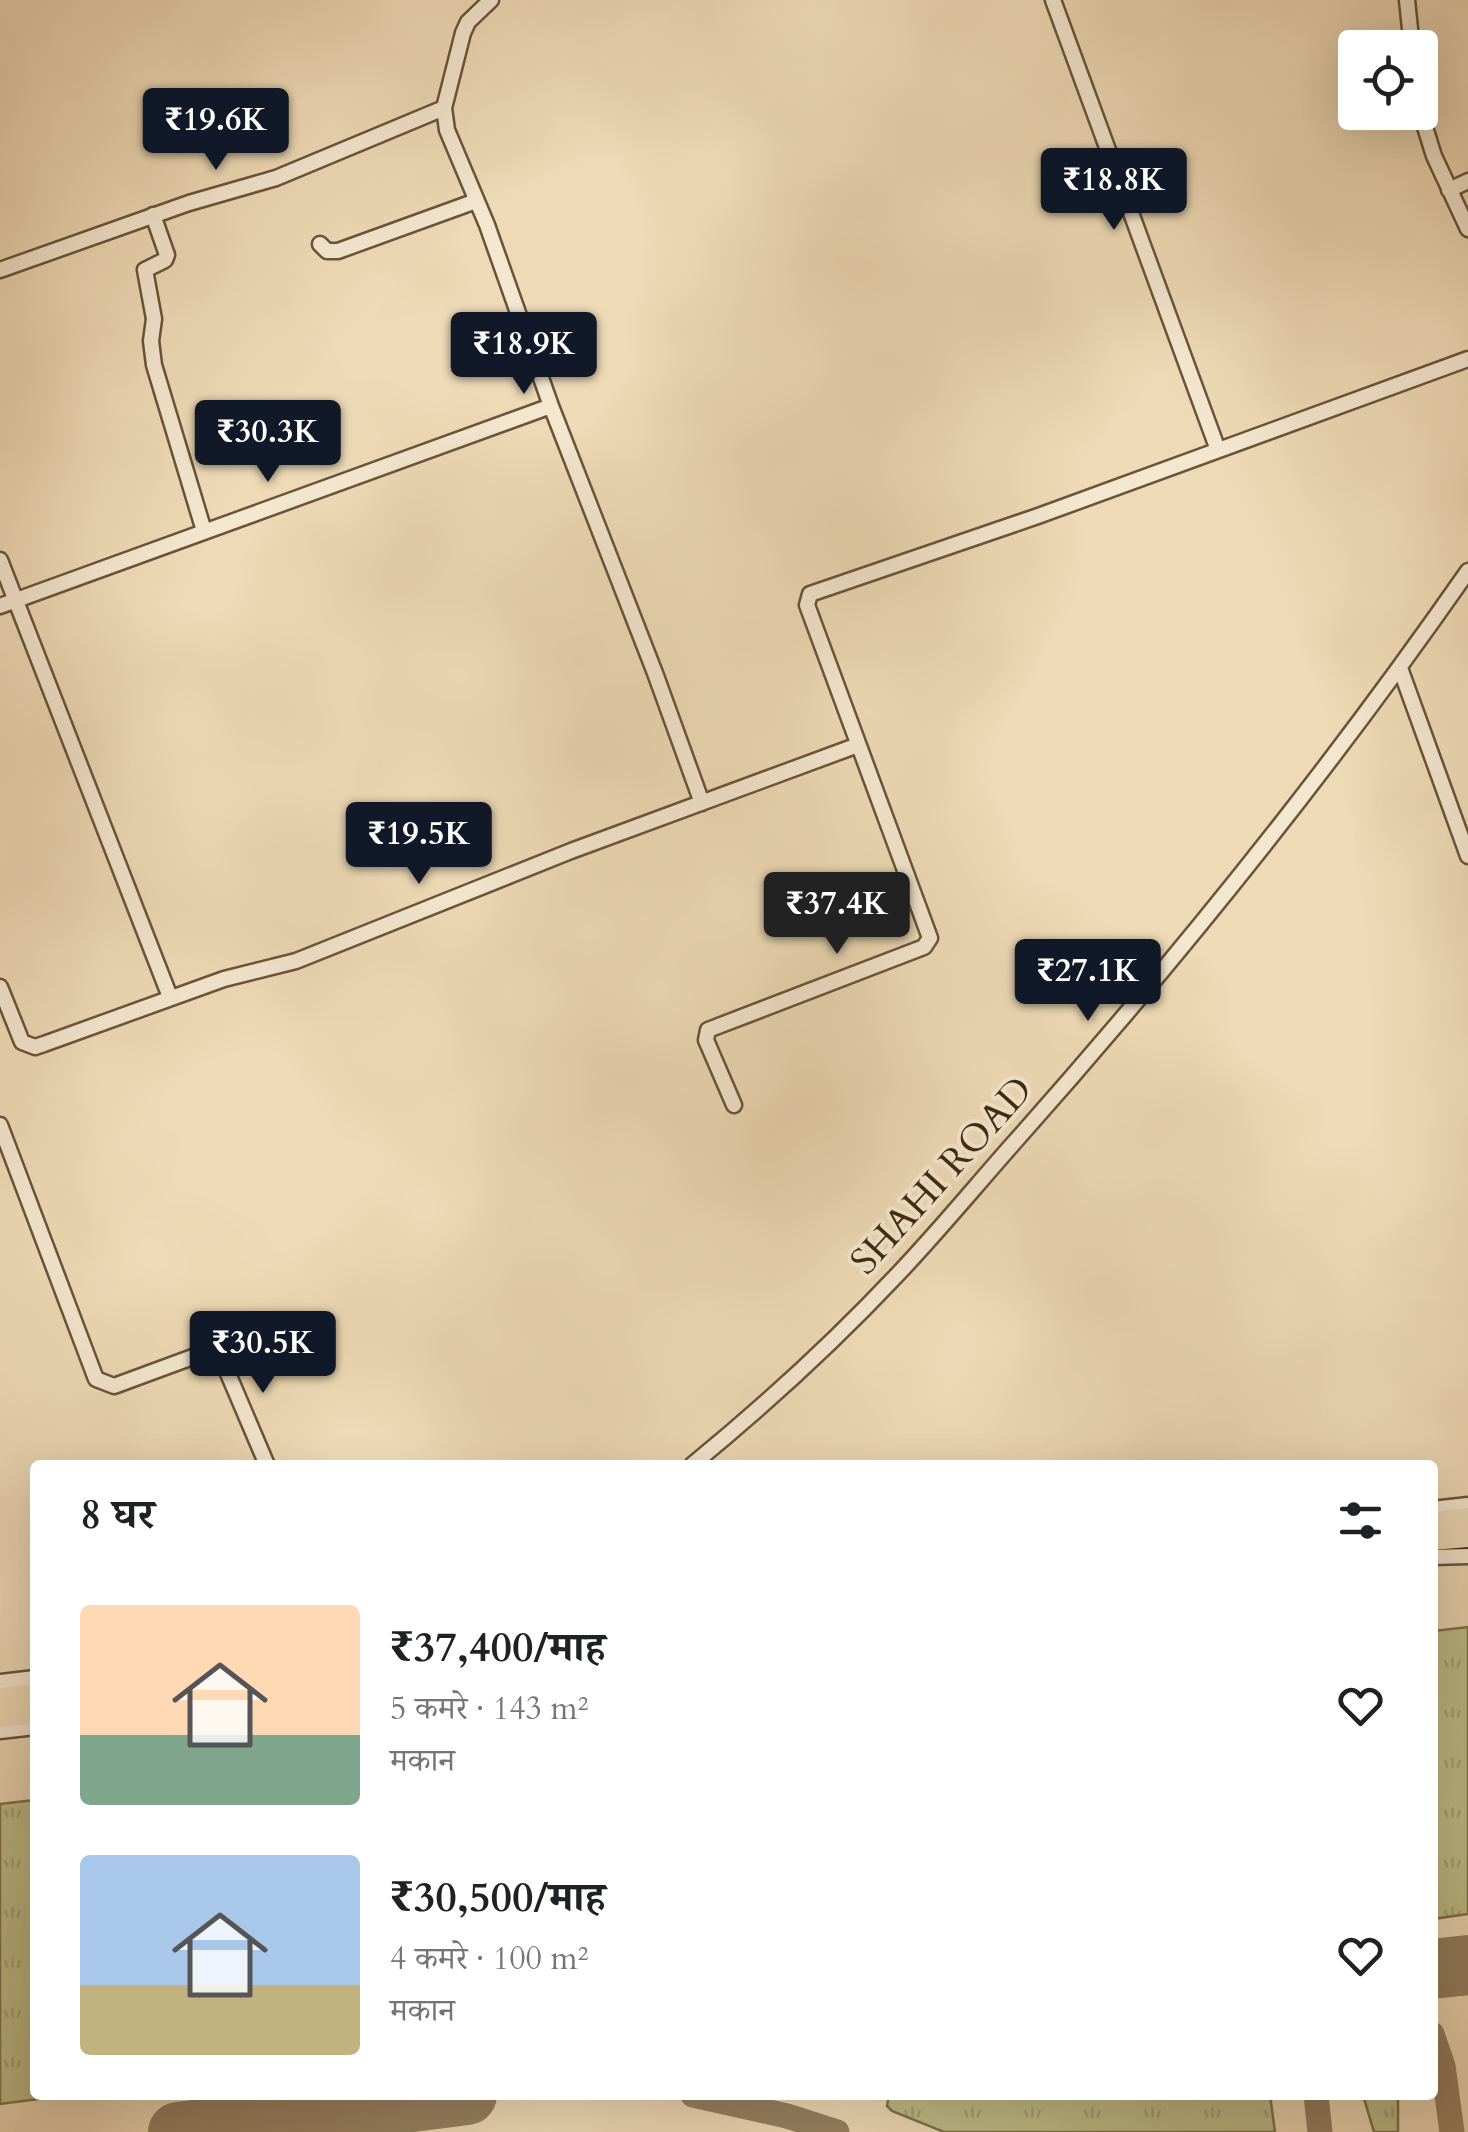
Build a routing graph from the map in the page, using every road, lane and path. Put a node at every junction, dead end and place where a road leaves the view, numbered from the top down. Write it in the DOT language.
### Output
graph roads {
  1 [pos="491,0"];
  2 [pos="1053,0"];
  3 [pos="1407,0"];
  4 [pos="1410,30"];
  5 [pos="444,108"];
  6 [pos="1427,130"];
  7 [pos="1468,181"];
  8 [pos="1449,190"];
  9 [pos="476,201"];
  10 [pos="153,216"];
  11 [pos="1468,229"];
  12 [pos="320,244"];
  13 [pos="0,270"];
  14 [pos="1468,359"];
  15 [pos="551,406"];
  16 [pos="1218,450"];
  17 [pos="204,531"];
  18 [pos="0,560"];
  19 [pos="1468,571"];
  20 [pos="7,603"];
  21 [pos="1400,668"];
  22 [pos="858,745"];
  23 [pos="702,803"];
  24 [pos="1468,856"];
  25 [pos="0,987"];
  26 [pos="170,997"];
  27 [pos="734,1106"];
  28 [pos="0,1125"];
  29 [pos="266,1460"];
  30 [pos="698,1460"];
  31 [pos="1468,1505"];
  32 [pos="1438,1508"];
  33 [pos="1468,1518"];
  34 [pos="1438,1521"];
  35 [pos="1468,1537"];
  36 [pos="1438,1540"];
  37 [pos="1468,1556"];
  38 [pos="1438,1558"];
  39 [pos="30,1679"];
  40 [pos="0,1682"];
  41 [pos="30,1695"];
  42 [pos="0,1698"];
  43 [pos="30,1714"];
  44 [pos="0,1717"];
  45 [pos="30,1727"];
  46 [pos="0,1730"];
  1 -- 5 [label="street"];
  2 -- 16 [label="street"];
  3 -- 4 [label="street"];
  5 -- 9 [label="street"];
  5 -- 10 [label="street"];
  6 -- 8 [label="street"];
  7 -- 8 [label="street"];
  8 -- 11 [label="street"];
  9 -- 12 [label="street"];
  9 -- 15 [label="street"];
  10 -- 13 [label="street"];
  10 -- 17 [label="street"];
  14 -- 16 [label="street"];
  15 -- 17 [label="street"];
  15 -- 23 [label="street"];
  16 -- 22 [label="street"];
  17 -- 20 [label="street"];
  18 -- 20 [label="street"];
  19 -- 21 [label="street, SHAHI ROAD"];
  20 -- 26 [label="street"];
  21 -- 24 [label="street"];
  21 -- 30 [label="street, SHAHI ROAD"];
  22 -- 23 [label="street"];
  22 -- 27 [label="street"];
  23 -- 26 [label="street"];
  25 -- 26 [label="street"];
  28 -- 29 [label="street"];
  31 -- 32 [label="street"];
  33 -- 34 [label="highway"];
  35 -- 36 [label="highway"];
  37 -- 38 [label="street"];
  39 -- 40 [label="street"];
  41 -- 42 [label="highway"];
  43 -- 44 [label="highway"];
  45 -- 46 [label="street"];
}
